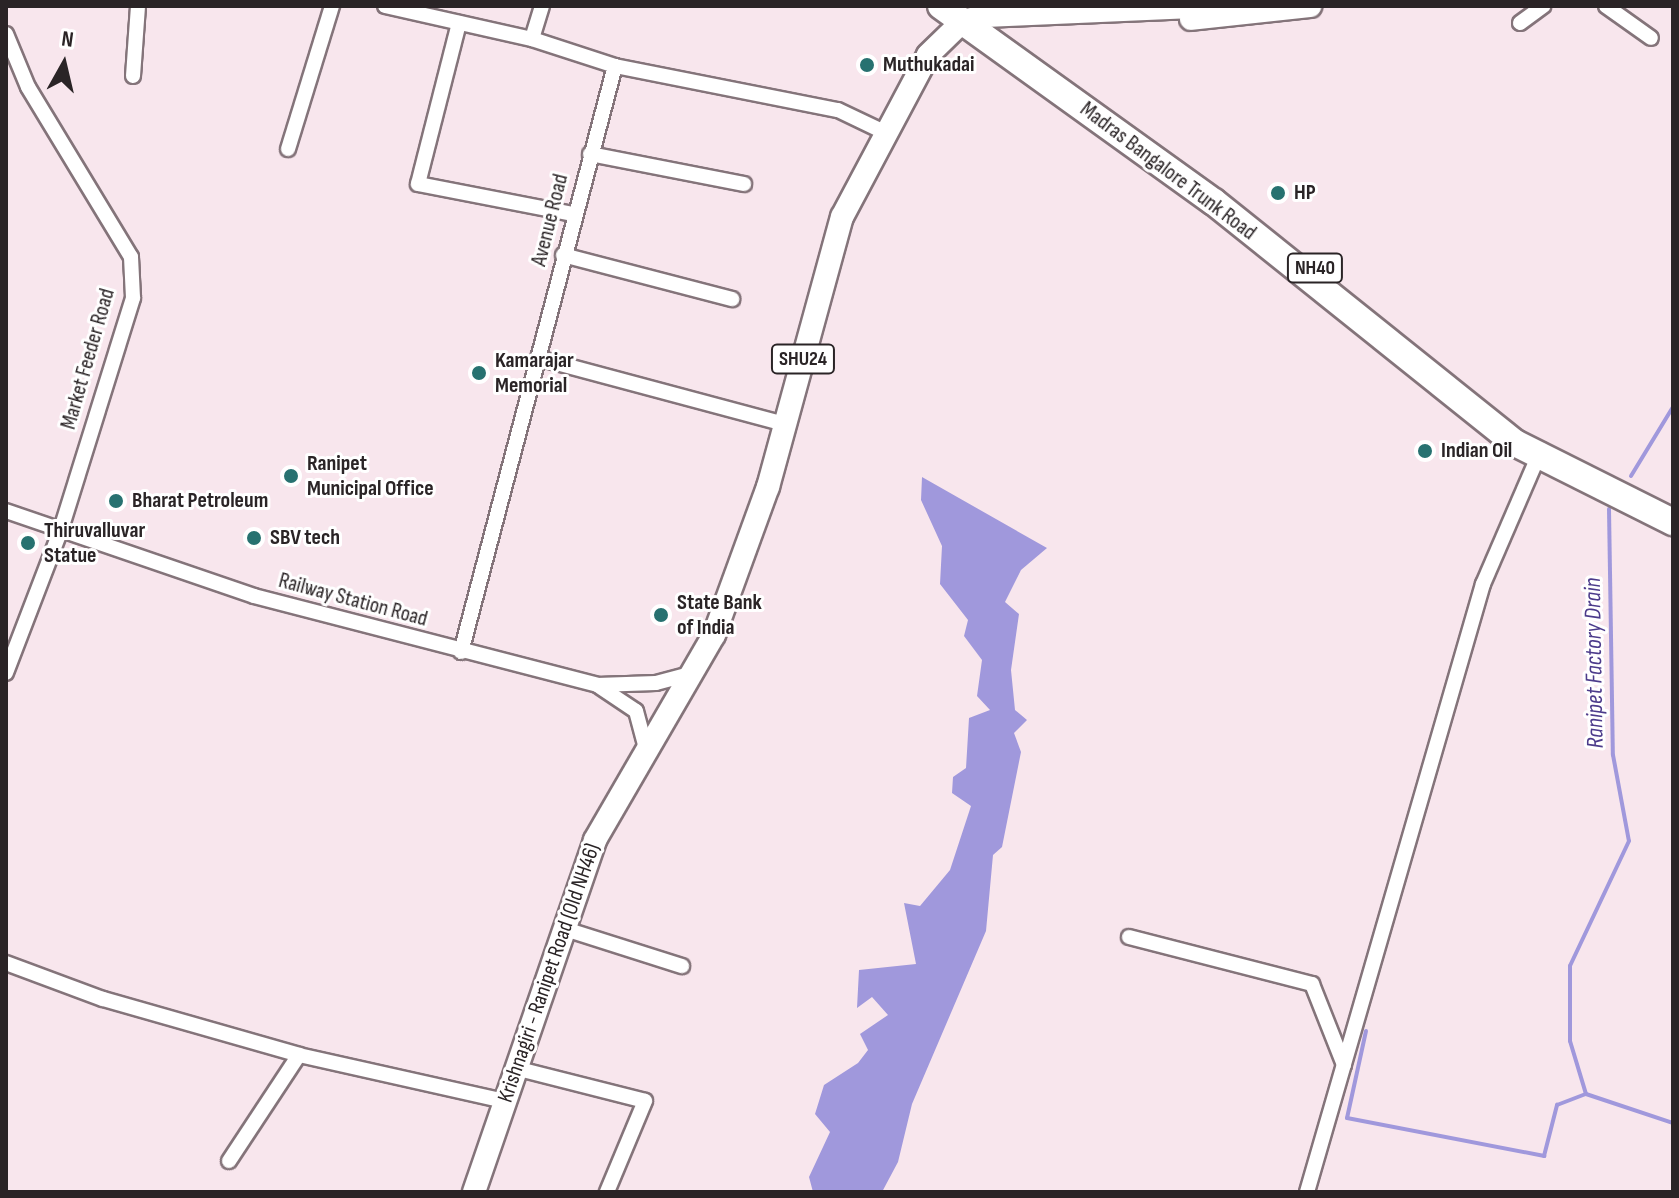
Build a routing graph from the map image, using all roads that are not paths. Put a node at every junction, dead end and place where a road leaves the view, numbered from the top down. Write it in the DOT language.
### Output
graph roads {
  1 [pos="138,6"];
  2 [pos="332,6"];
  3 [pos="385,6"];
  4 [pos="542,6"];
  5 [pos="941,6"];
  6 [pos="1210,6"];
  7 [pos="1310,6"];
  8 [pos="1543,6"];
  9 [pos="1606,6"];
  10 [pos="980,22"];
  11 [pos="459,23"];
  12 [pos="1520,23"];
  13 [pos="6,34"];
  14 [pos="1651,38"];
  15 [pos="532,39"];
  16 [pos="615,66"];
  17 [pos="133,76"];
  18 [pos="882,131"];
  19 [pos="288,149"];
  20 [pos="590,154"];
  21 [pos="744,184"];
  22 [pos="573,214"];
  23 [pos="563,255"];
  24 [pos="732,299"];
  25 [pos="538,358"];
  26 [pos="785,424"];
  27 [pos="1541,450"];
  28 [pos="1673,509"];
  29 [pos="6,511"];
  30 [pos="1673,522"];
  31 [pos="60,532"];
  32 [pos="461,652"];
  33 [pos="695,672"];
  34 [pos="6,673"];
  35 [pos="597,685"];
  36 [pos="645,744"];
  37 [pos="562,928"];
  38 [pos="1129,937"];
  39 [pos="6,963"];
  40 [pos="682,966"];
  41 [pos="299,1055"];
  42 [pos="1344,1065"];
  43 [pos="515,1068"];
  44 [pos="504,1101"];
  45 [pos="229,1161"];
  46 [pos="474,1192"];
  47 [pos="607,1192"];
  48 [pos="1307,1192"];
  1 -- 17 [label="street"];
  2 -- 19 [label="street"];
  3 -- 11 [label="street"];
  4 -- 15 [label="street"];
  5 -- 10 [label="highway, Madras Bangalore Trunk Road / NH40"];
  6 -- 10 [label="main road"];
  7 -- 10 [label="main road"];
  8 -- 12 [label="street"];
  9 -- 14 [label="street"];
  10 -- 18 [label="main road, Krishnagiri - Ranipet Road (Old NH46) / SHU24"];
  10 -- 27 [label="highway, Madras Bangalore Trunk Road / NH40"];
  11 -- 15 [label="street"];
  11 -- 22 [label="street"];
  13 -- 31 [label="street, Market Feeder Road"];
  15 -- 16 [label="street"];
  16 -- 18 [label="street"];
  16 -- 20 [label="street, Avenue Road"];
  18 -- 26 [label="main road, Krishnagiri - Ranipet Road (Old NH46) / SHU24"];
  20 -- 21 [label="street"];
  20 -- 22 [label="street, Avenue Road"];
  22 -- 23 [label="street, Avenue Road"];
  23 -- 24 [label="street"];
  23 -- 25 [label="street, Avenue Road"];
  25 -- 26 [label="street"];
  25 -- 32 [label="street, Avenue Road"];
  26 -- 33 [label="main road, Krishnagiri - Ranipet Road (Old NH46) / SHU24"];
  27 -- 28 [label="highway, NH40"];
  27 -- 30 [label="highway, Madras Bangalore Trunk Road / NH40"];
  27 -- 42 [label="street"];
  29 -- 31 [label="street, Railway Station Road"];
  31 -- 32 [label="street, Railway Station Road"];
  31 -- 34 [label="street, Market Feeder Road"];
  32 -- 35 [label="street, Railway Station Road"];
  33 -- 35 [label="street, Railway Station Road"];
  33 -- 36 [label="main road, Krishnagiri - Ranipet Road (Old NH46) / SHU24"];
  35 -- 36 [label="street"];
  36 -- 37 [label="main road, Krishnagiri - Ranipet Road (Old NH46) / SHU24"];
  37 -- 40 [label="street"];
  37 -- 43 [label="main road, Krishnagiri - Ranipet Road (Old NH46) / SHU24"];
  38 -- 42 [label="street"];
  39 -- 41 [label="street"];
  41 -- 44 [label="street"];
  41 -- 45 [label="street"];
  42 -- 48 [label="street"];
  43 -- 44 [label="main road, Krishnagiri - Ranipet Road (Old NH46) / SHU24"];
  43 -- 47 [label="street"];
  44 -- 46 [label="main road, Krishnagiri - Ranipet Road (Old NH46) / SHU24"];
}
